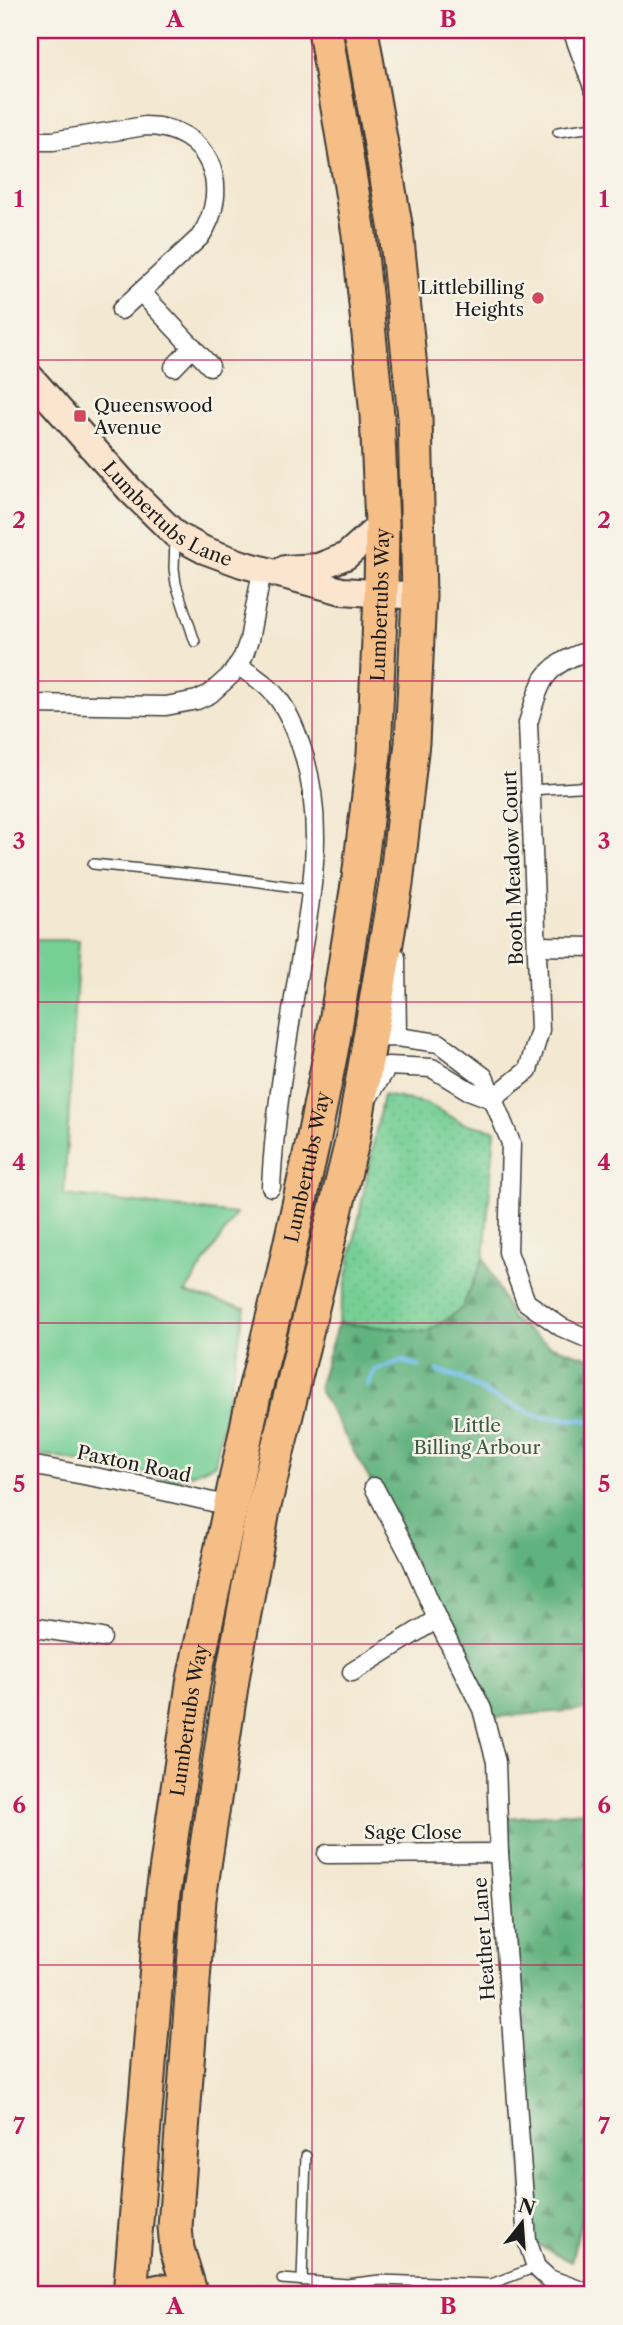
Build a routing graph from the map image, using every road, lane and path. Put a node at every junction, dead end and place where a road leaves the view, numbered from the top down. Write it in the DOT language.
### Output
graph roads {
  1 [pos="325,30"];
  2 [pos="361,30"];
  3 [pos="572,30"];
  4 [pos="588,58"];
  5 [pos="593,87"];
  6 [pos="593,127"];
  7 [pos="558,132"];
  8 [pos="30,141"];
  9 [pos="141,292"];
  10 [pos="121,310"];
  11 [pos="193,347"];
  12 [pos="210,366"];
  13 [pos="174,367"];
  14 [pos="30,377"];
  15 [pos="382,524"];
  16 [pos="176,535"];
  17 [pos="262,571"];
  18 [pos="382,594"];
  19 [pos="419,596"];
  20 [pos="195,642"];
  21 [pos="593,651"];
  22 [pos="237,666"];
  23 [pos="30,704"];
  24 [pos="593,786"];
  25 [pos="531,790"];
  26 [pos="93,864"];
  27 [pos="310,889"];
  28 [pos="537,946"];
  29 [pos="593,947"];
  30 [pos="384,1037"];
  31 [pos="333,1041"];
  32 [pos="492,1099"];
  33 [pos="353,1138"];
  34 [pos="271,1187"];
  35 [pos="593,1341"];
  36 [pos="30,1465"];
  37 [pos="374,1487"];
  38 [pos="230,1506"];
  39 [pos="437,1619"];
  40 [pos="30,1627"];
  41 [pos="102,1638"];
  42 [pos="352,1672"];
  43 [pos="499,1853"];
  44 [pos="327,1854"];
  45 [pos="306,2156"];
  46 [pos="536,2267"];
  47 [pos="282,2279"];
  48 [pos="302,2281"];
  49 [pos="462,2284"];
  50 [pos="130,2295"];
  51 [pos="142,2295"];
  52 [pos="183,2295"];
  53 [pos="191,2295"];
  54 [pos="461,2295"];
  55 [pos="593,2295"];
  1 -- 15 [label="highway, Lumbertubs Way"];
  2 -- 19 [label="highway, Lumbertubs Way"];
  3 -- 4 [label="street"];
  4 -- 5 [label="street"];
  6 -- 7 [label="lane"];
  8 -- 9 [label="street"];
  9 -- 10 [label="street"];
  9 -- 11 [label="street"];
  11 -- 12 [label="street"];
  11 -- 13 [label="street"];
  14 -- 16 [label="street, Lumbertubs Lane"];
  15 -- 17 [label="street"];
  15 -- 18 [label="highway, Lumbertubs Way"];
  16 -- 17 [label="street, Lumbertubs Lane"];
  16 -- 20 [label="lane"];
  17 -- 18 [label="street, Lumbertubs Lane"];
  17 -- 22 [label="street"];
  18 -- 19 [label="street, Lumbertubs Lane"];
  18 -- 31 [label="highway, Lumbertubs Way"];
  19 -- 30 [label="highway, Lumbertubs Way"];
  21 -- 25 [label="street, Booth Meadow Court"];
  22 -- 23 [label="street"];
  22 -- 27 [label="street, Lumbertubs Way"];
  24 -- 25 [label="lane"];
  25 -- 28 [label="street, Booth Meadow Court"];
  26 -- 27 [label="lane"];
  27 -- 34 [label="street, Lumbertubs Way"];
  28 -- 29 [label="street"];
  28 -- 32 [label="street, Booth Meadow Court"];
  30 -- 31 [label="street"];
  30 -- 32 [label="street"];
  30 -- 33 [label="highway, Lumbertubs Way"];
  31 -- 38 [label="highway, Lumbertubs Way"];
  32 -- 33 [label="street"];
  32 -- 35 [label="street"];
  33 -- 53 [label="highway, Lumbertubs Way"];
  36 -- 38 [label="street, Paxton Road"];
  37 -- 39 [label="street, Heather Lane"];
  38 -- 50 [label="highway, Lumbertubs Way"];
  39 -- 42 [label="street"];
  39 -- 43 [label="street, Heather Lane"];
  40 -- 41 [label="street"];
  43 -- 44 [label="street, Sage Close"];
  43 -- 46 [label="street, Heather Lane"];
  45 -- 48 [label="lane"];
  46 -- 49 [label="lane"];
  46 -- 55 [label="street"];
  47 -- 48 [label="lane"];
  48 -- 49 [label="lane"];
  49 -- 54 [label="lane"];
  51 -- 52 [label="highway"];
}
